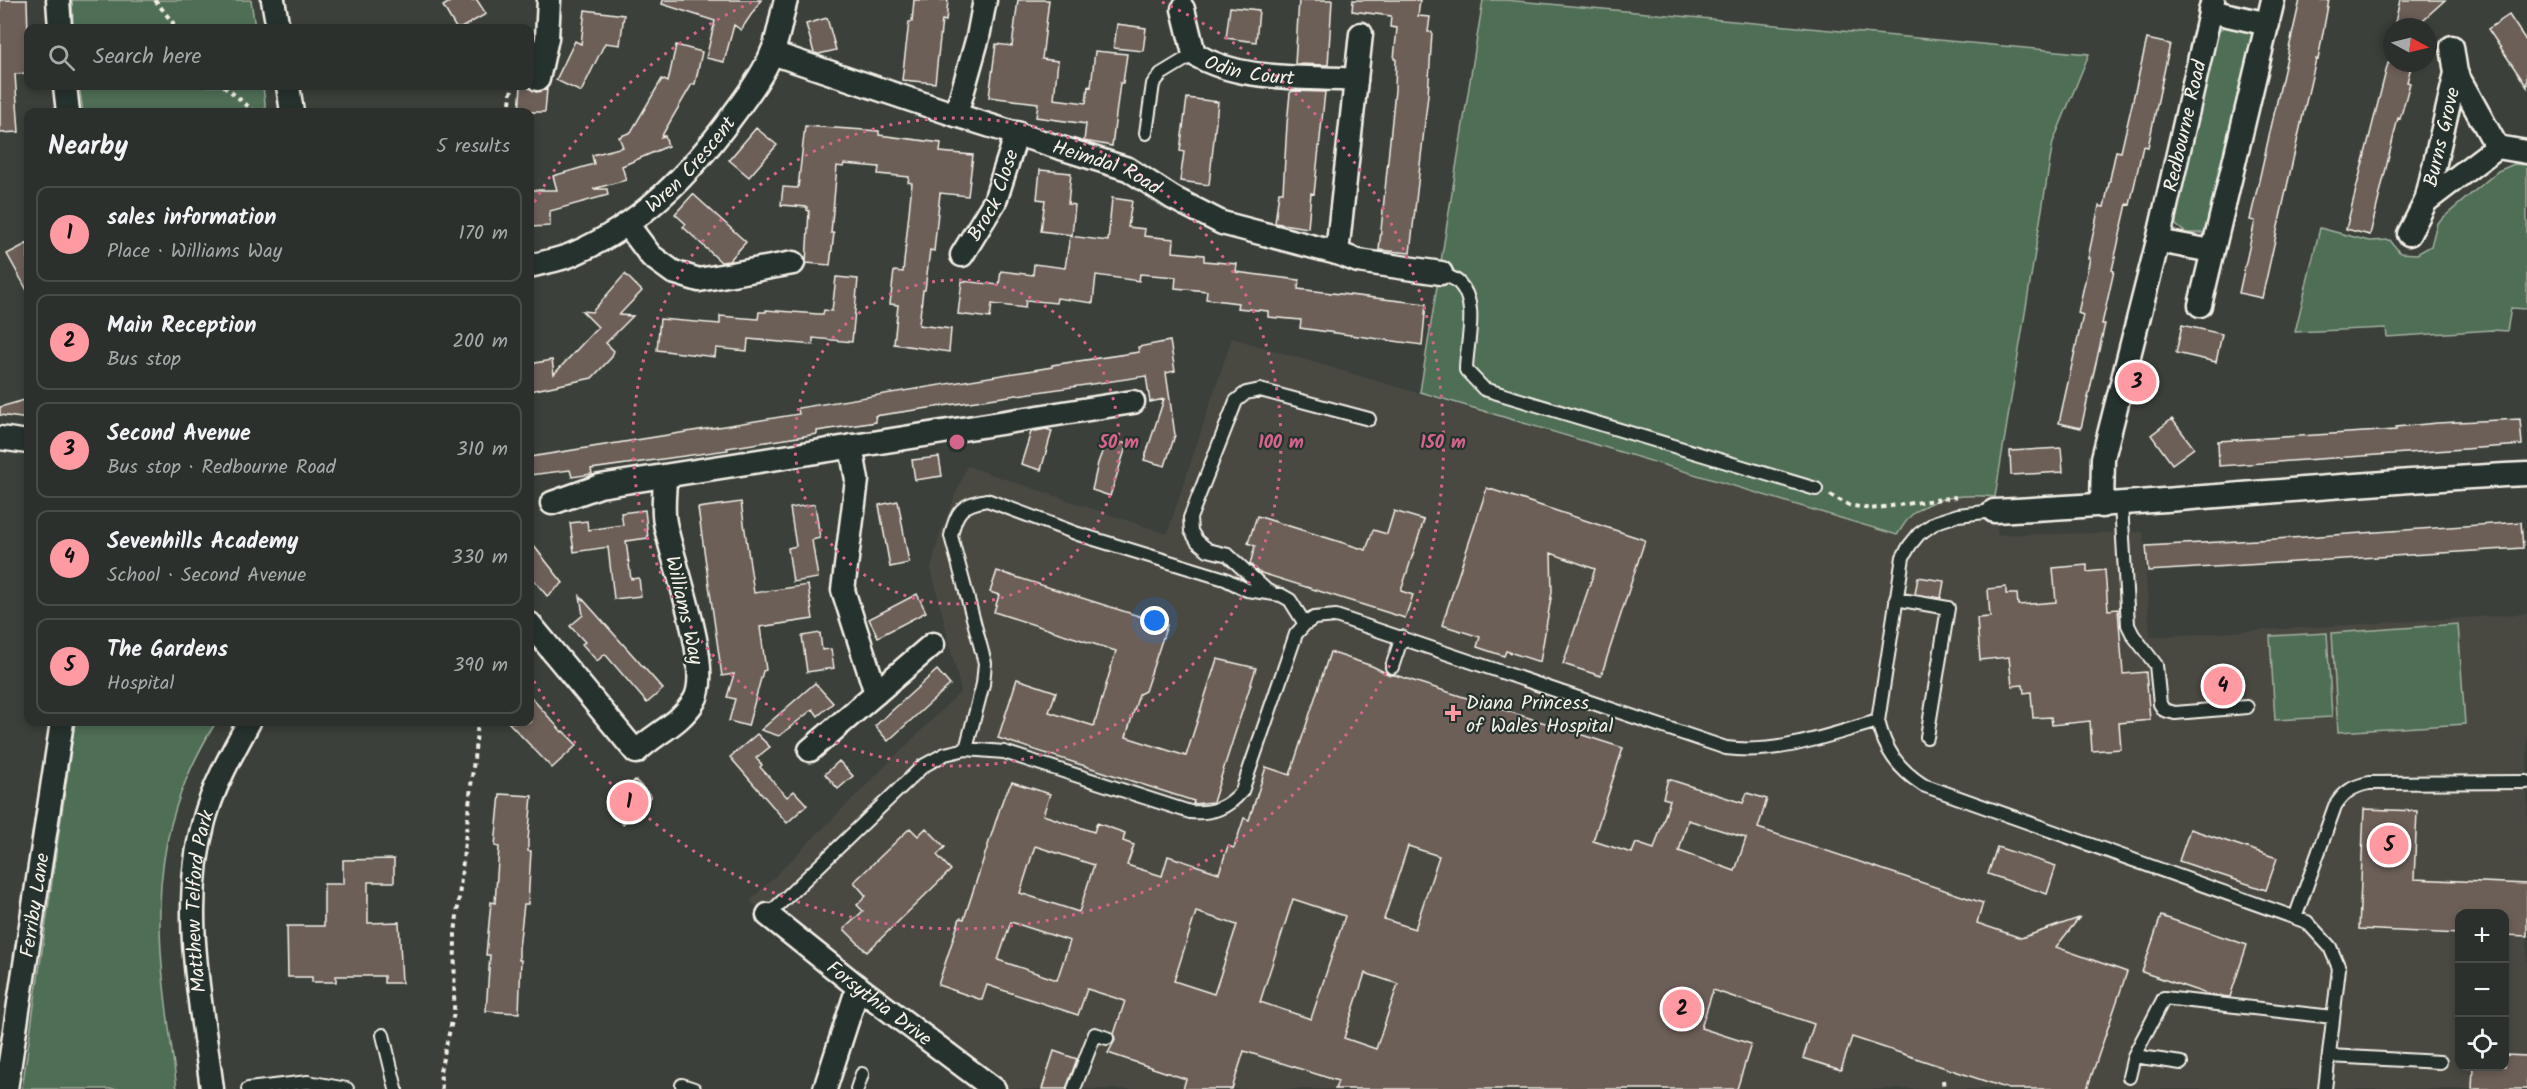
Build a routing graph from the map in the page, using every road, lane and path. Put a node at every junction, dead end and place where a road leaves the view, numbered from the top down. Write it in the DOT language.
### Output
graph roads {
  1 [pos="57,0"];
  2 [pos="155,0"];
  3 [pos="273,0"];
  4 [pos="549,0"];
  5 [pos="786,0"];
  6 [pos="985,0"];
  7 [pos="2273,0"];
  8 [pos="2212,5"];
  9 [pos="1183,9"];
  10 [pos="60,24"];
  11 [pos="174,24"];
  12 [pos="277,24"];
  13 [pos="2268,24"];
  14 [pos="1361,34"];
  15 [pos="538,40"];
  16 [pos="2452,47"];
  17 [pos="772,53"];
  18 [pos="1194,54"];
  19 [pos="2456,74"];
  20 [pos="538,79"];
  21 [pos="1356,80"];
  22 [pos="65,90"];
  23 [pos="229,90"];
  24 [pos="289,90"];
  25 [pos="512,90"];
  26 [pos="68,108"];
  27 [pos="250,108"];
  28 [pos="291,108"];
  29 [pos="510,108"];
  30 [pos="956,115"];
  31 [pos="1146,133"];
  32 [pos="1017,134"];
  33 [pos="2497,147"];
  34 [pos="2527,152"];
  35 [pos="2426,201"];
  36 [pos="627,224"];
  37 [pos="2409,234"];
  38 [pos="2158,241"];
  39 [pos="2212,250"];
  40 [pos="1337,254"];
  41 [pos="962,255"];
  42 [pos="793,263"];
  43 [pos="534,265"];
  44 [pos="1441,273"];
  45 [pos="2200,305"];
  46 [pos="1133,402"];
  47 [pos="1369,418"];
  48 [pos="0,438"];
  49 [pos="24,441"];
  50 [pos="852,446"];
  51 [pos="2527,474"];
  52 [pos="665,477"];
  53 [pos="1816,489"];
  54 [pos="1964,496"];
  55 [pos="552,503"];
  56 [pos="2111,505"];
  57 [pos="1994,511"];
  58 [pos="1281,595"];
  59 [pos="1896,598"];
  60 [pos="1305,624"];
  61 [pos="534,629"];
  62 [pos="1402,638"];
  63 [pos="933,644"];
  64 [pos="1392,667"];
  65 [pos="876,693"];
  66 [pos="2247,707"];
  67 [pos="1878,721"];
  68 [pos="61,726"];
  69 [pos="247,726"];
  70 [pos="478,726"];
  71 [pos="1928,737"];
  72 [pos="966,749"];
  73 [pos="810,750"];
  74 [pos="2527,782"];
  75 [pos="768,915"];
  76 [pos="2295,918"];
  77 [pos="858,987"];
  78 [pos="2333,1017"];
  79 [pos="383,1035"];
  80 [pos="1107,1038"];
  81 [pos="2134,1056"];
  82 [pos="2329,1056"];
  83 [pos="2440,1062"];
  84 [pos="2181,1063"];
  85 [pos="862,1074"];
  86 [pos="2129,1077"];
  87 [pos="1943,1080"];
  88 [pos="6,1089"];
  89 [pos="212,1089"];
  90 [pos="248,1089"];
  91 [pos="347,1089"];
  92 [pos="396,1089"];
  93 [pos="442,1089"];
  94 [pos="825,1089"];
  95 [pos="857,1089"];
  96 [pos="994,1089"];
  97 [pos="1074,1089"];
  98 [pos="1944,1089"];
  99 [pos="2325,1089"];
  1 -- 10 [label="street"];
  2 -- 11 [label="path"];
  3 -- 12 [label="street"];
  4 -- 15 [label="street"];
  5 -- 17 [label="street, Wren Crescent"];
  6 -- 30 [label="street"];
  7 -- 13 [label="street"];
  8 -- 13 [label="street, Redbourne Road"];
  8 -- 38 [label="street, Redbourne Road"];
  9 -- 18 [label="street, Odin Court"];
  13 -- 39 [label="street"];
  14 -- 21 [label="street"];
  15 -- 20 [label="street"];
  16 -- 19 [label="street, Burns Grove"];
  17 -- 30 [label="street, Heimdal Road"];
  17 -- 36 [label="street, Wren Crescent"];
  18 -- 21 [label="street, Odin Court"];
  18 -- 31 [label="lane"];
  19 -- 33 [label="street, Burns Grove"];
  19 -- 35 [label="street, Burns Grove"];
  21 -- 40 [label="street"];
  22 -- 26 [label="street"];
  23 -- 27 [label="path"];
  24 -- 28 [label="street"];
  25 -- 29 [label="path"];
  30 -- 32 [label="street, Heimdal Road"];
  32 -- 40 [label="street, Heimdal Road"];
  32 -- 41 [label="street, Brock Close"];
  33 -- 34 [label="street"];
  33 -- 35 [label="street, Burns Grove"];
  35 -- 37 [label="street, Burns Grove"];
  36 -- 42 [label="street"];
  36 -- 43 [label="street, Wren Crescent"];
  38 -- 39 [label="street"];
  38 -- 56 [label="street, Redbourne Road"];
  39 -- 45 [label="street"];
  40 -- 44 [label="street, Heimdal Road"];
  44 -- 53 [label="lane"];
  46 -- 50 [label="street"];
  47 -- 58 [label="lane"];
  48 -- 49 [label="street"];
  50 -- 52 [label="street"];
  50 -- 65 [label="street"];
  51 -- 56 [label="street"];
  52 -- 55 [label="street"];
  52 -- 61 [label="street, Williams Way"];
  53 -- 54 [label="path"];
  56 -- 57 [label="street"];
  56 -- 66 [label="lane"];
  57 -- 59 [label="lane"];
  58 -- 60 [label="lane"];
  58 -- 72 [label="lane"];
  59 -- 67 [label="lane"];
  59 -- 71 [label="lane"];
  60 -- 62 [label="lane"];
  60 -- 72 [label="lane"];
  62 -- 64 [label="lane"];
  62 -- 67 [label="lane"];
  63 -- 65 [label="street"];
  65 -- 73 [label="street"];
  67 -- 76 [label="lane"];
  68 -- 88 [label="street, Ferriby Lane"];
  69 -- 89 [label="street, Matthew Telford Park"];
  70 -- 93 [label="path"];
  72 -- 75 [label="lane"];
  74 -- 76 [label="lane"];
  75 -- 77 [label="street, Forsythia Drive"];
  76 -- 78 [label="lane"];
  77 -- 94 [label="street"];
  77 -- 96 [label="street, Forsythia Drive"];
  78 -- 81 [label="lane"];
  78 -- 82 [label="lane"];
  79 -- 92 [label="lane"];
  80 -- 97 [label="lane"];
  81 -- 84 [label="lane"];
  81 -- 86 [label="lane"];
  82 -- 83 [label="lane"];
  82 -- 99 [label="lane"];
  85 -- 95 [label="lane"];
  87 -- 98 [label="path"];
  90 -- 91 [label="lane"];
}
